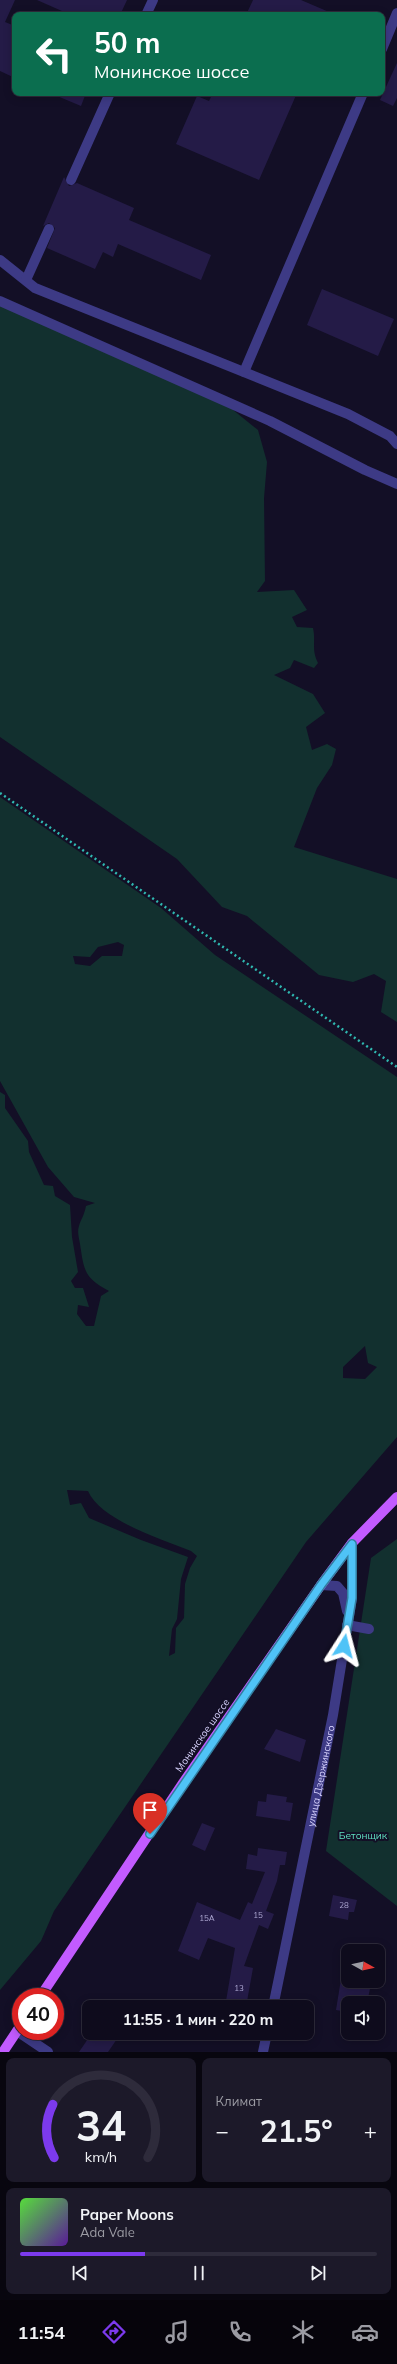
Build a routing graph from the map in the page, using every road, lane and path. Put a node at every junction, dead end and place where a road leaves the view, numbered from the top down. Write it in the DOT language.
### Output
graph roads {
  1 [pos="153,0"];
  2 [pos="147,12"];
  3 [pos="397,13"];
  4 [pos="385,42"];
  5 [pos="109,96"];
  6 [pos="363,96"];
  7 [pos="71,180"];
  8 [pos="49,229"];
  9 [pos="0,260"];
  10 [pos="26,280"];
  11 [pos="0,300"];
  12 [pos="244,372"];
  13 [pos="397,444"];
  14 [pos="397,484"];
  15 [pos="0,793"];
  16 [pos="397,1067"];
  17 [pos="397,1497"];
  18 [pos="352,1544"];
  19 [pos="321,1585"];
  20 [pos="348,1623"];
  21 [pos="370,1628"];
  22 [pos="46,1988"];
  23 [pos="274,2000"];
  24 [pos="12,2038"];
  25 [pos="34,2040"];
  26 [pos="266,2040"];
  27 [pos="3,2052"];
  28 [pos="48,2052"];
  29 [pos="263,2052"];
  1 -- 2 [label="street"];
  3 -- 4 [label="street"];
  5 -- 7 [label="street"];
  6 -- 12 [label="street"];
  8 -- 10 [label="street"];
  9 -- 10 [label="street"];
  10 -- 12 [label="street"];
  11 -- 14 [label="street"];
  12 -- 13 [label="street"];
  15 -- 16 [label="path"];
  17 -- 18 [label="main road, Монинское шоссе"];
  18 -- 19 [label="main road, Монинское шоссе"];
  18 -- 20 [label="street, улица Дзержинского"];
  19 -- 20 [label="street"];
  19 -- 22 [label="main road, Монинское шоссе"];
  20 -- 21 [label="street"];
  20 -- 23 [label="street, улица Дзержинского"];
  24 -- 27 [label="main road"];
  25 -- 28 [label="street"];
  26 -- 29 [label="street"];
}
